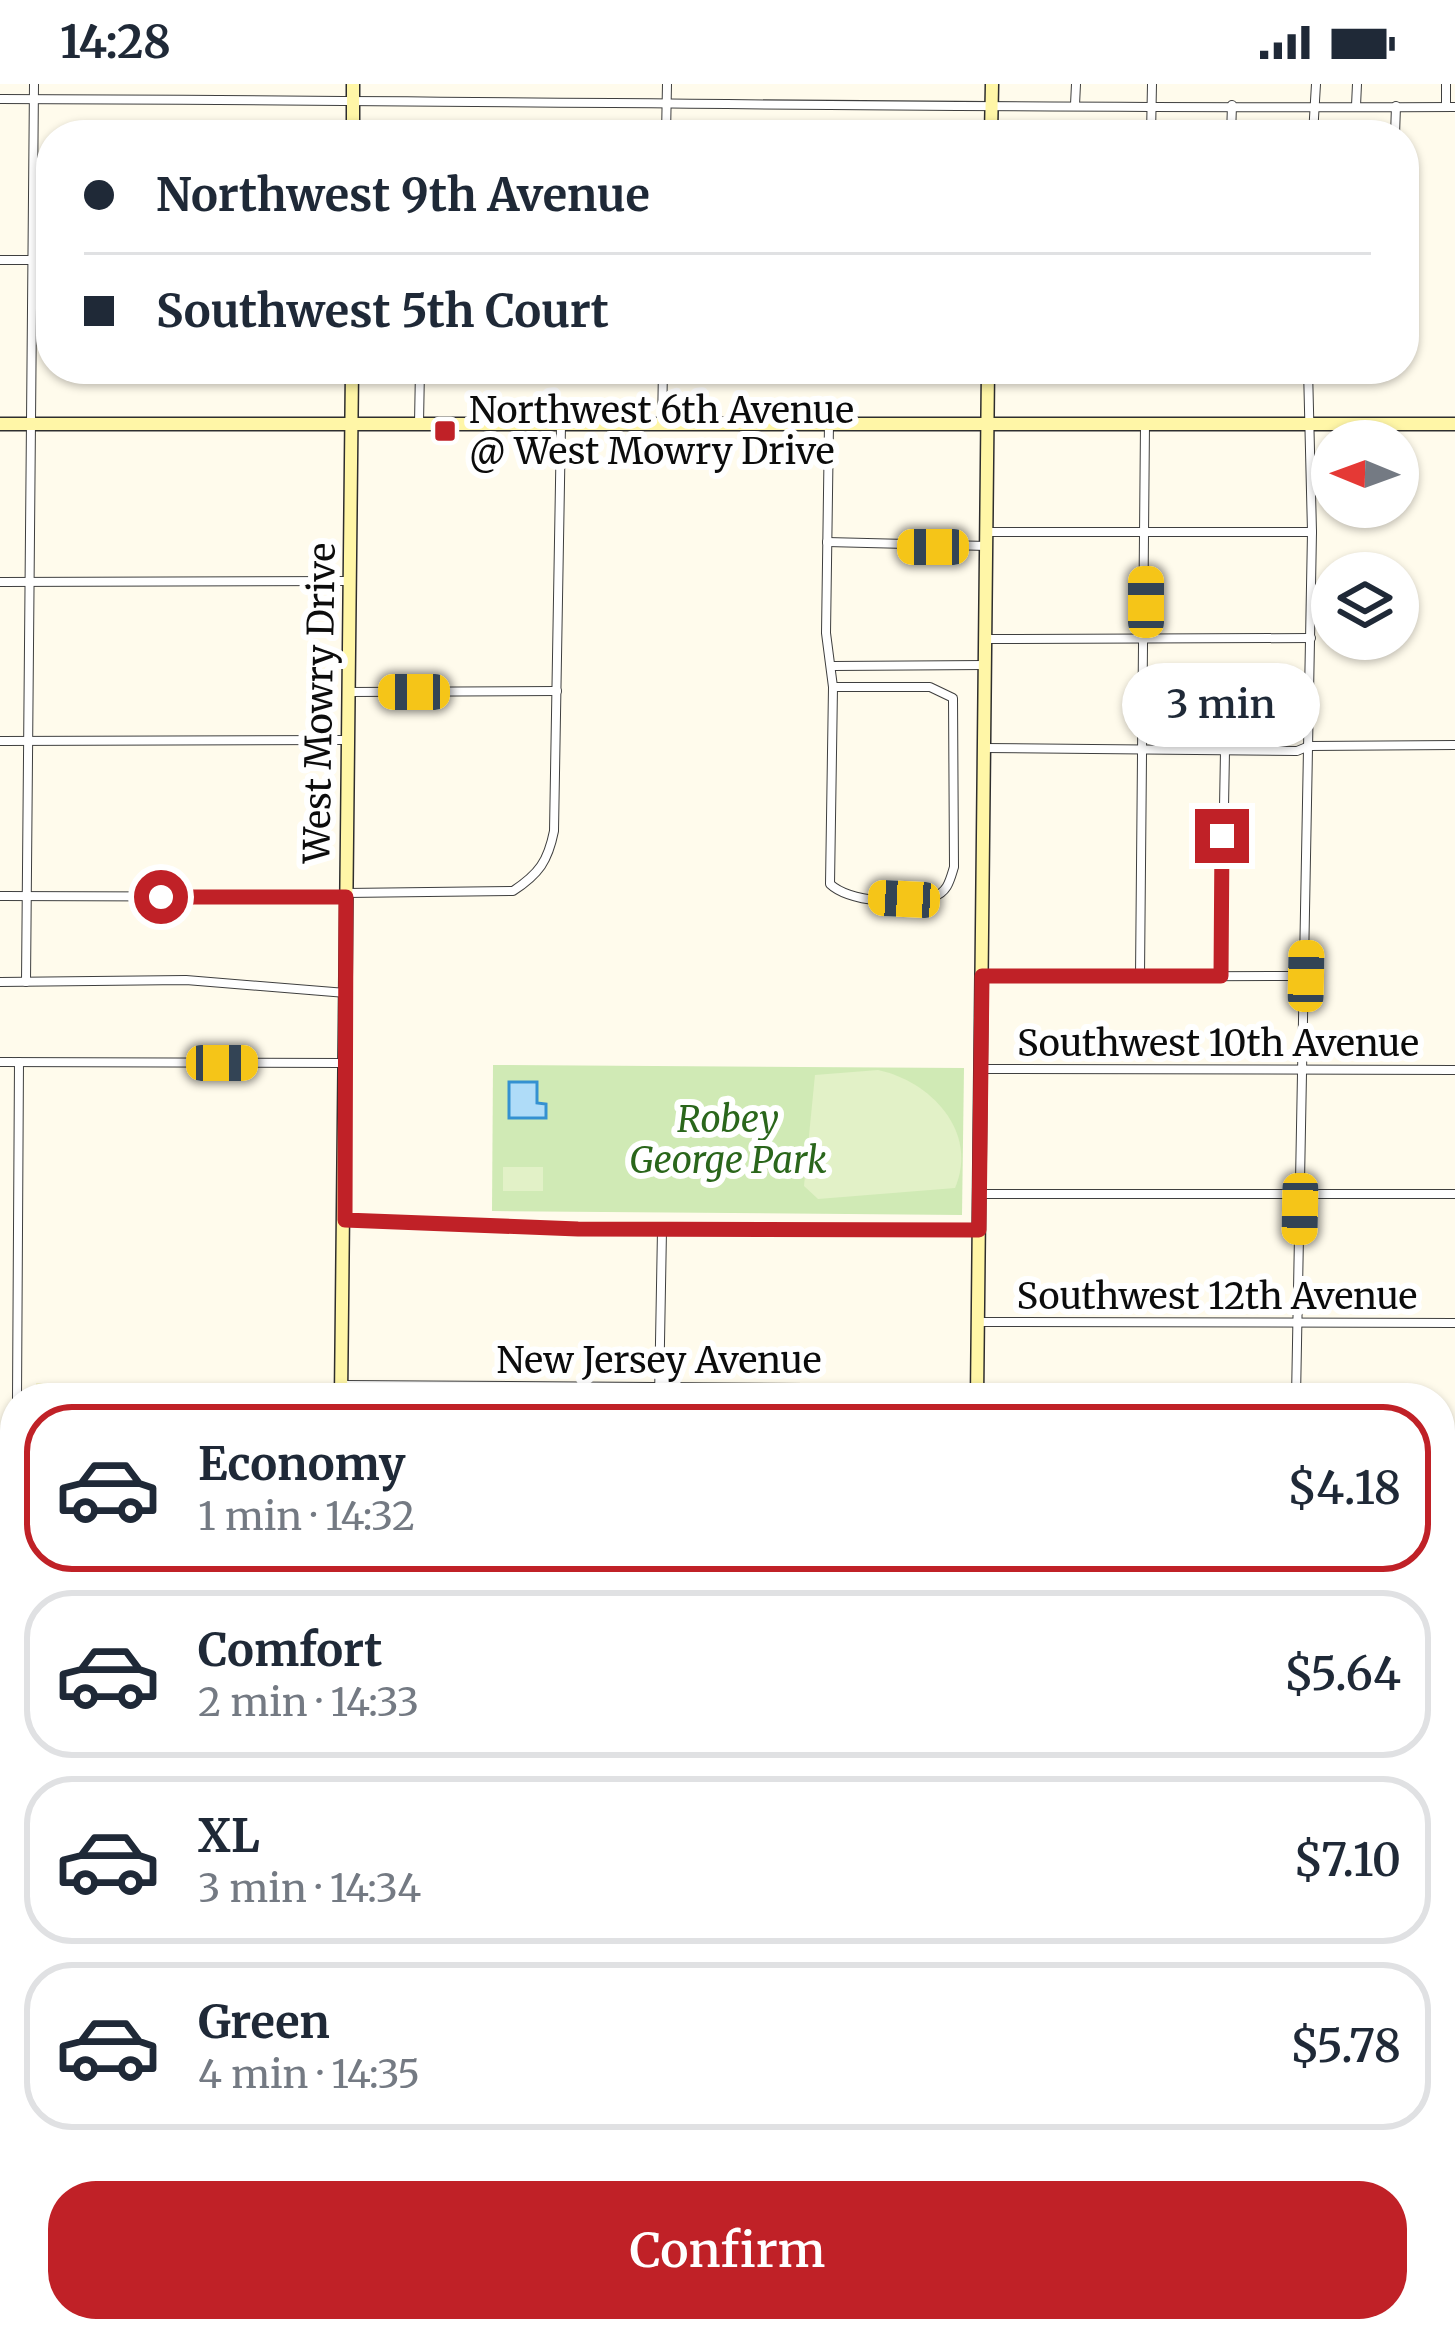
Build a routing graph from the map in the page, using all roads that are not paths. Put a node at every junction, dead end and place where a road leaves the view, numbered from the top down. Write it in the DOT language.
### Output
graph roads {
  1 [pos="34,84"];
  2 [pos="353,84"];
  3 [pos="667,84"];
  4 [pos="992,84"];
  5 [pos="1076,84"];
  6 [pos="1152,84"];
  7 [pos="1316,84"];
  8 [pos="1357,84"];
  9 [pos="1446,84"];
  10 [pos="0,99"];
  11 [pos="34,99"];
  12 [pos="353,102"];
  13 [pos="992,104"];
  14 [pos="1315,104"];
  15 [pos="666,105"];
  16 [pos="1076,105"];
  17 [pos="1152,105"];
  18 [pos="1232,105"];
  19 [pos="1356,106"];
  20 [pos="1396,106"];
  21 [pos="1451,106"];
  22 [pos="353,120"];
  23 [pos="666,120"];
  24 [pos="992,120"];
  25 [pos="1152,120"];
  26 [pos="1232,120"];
  27 [pos="1314,120"];
  28 [pos="1396,120"];
  29 [pos="0,260"];
  30 [pos="34,260"];
  31 [pos="352,384"];
  32 [pos="420,384"];
  33 [pos="663,384"];
  34 [pos="988,384"];
  35 [pos="1309,384"];
  36 [pos="1145,422"];
  37 [pos="830,423"];
  38 [pos="1310,423"];
  39 [pos="0,424"];
  40 [pos="30,424"];
  41 [pos="352,424"];
  42 [pos="419,424"];
  43 [pos="662,424"];
  44 [pos="988,424"];
  45 [pos="1455,424"];
  46 [pos="560,425"];
  47 [pos="1147,531"];
  48 [pos="1312,532"];
  49 [pos="987,539"];
  50 [pos="827,542"];
  51 [pos="1312,552"];
  52 [pos="351,581"];
  53 [pos="0,582"];
  54 [pos="28,582"];
  55 [pos="1146,638"];
  56 [pos="1311,638"];
  57 [pos="986,639"];
  58 [pos="985,665"];
  59 [pos="832,666"];
  60 [pos="833,687"];
  61 [pos="557,691"];
  62 [pos="349,692"];
  63 [pos="347,740"];
  64 [pos="0,741"];
  65 [pos="27,741"];
  66 [pos="1455,745"];
  67 [pos="1309,746"];
  68 [pos="984,748"];
  69 [pos="1143,751"];
  70 [pos="1225,751"];
  71 [pos="956,792"];
  72 [pos="984,792"];
  73 [pos="346,895"];
  74 [pos="0,896"];
  75 [pos="25,896"];
  76 [pos="982,976"];
  77 [pos="1141,976"];
  78 [pos="1221,976"];
  79 [pos="1306,976"];
  80 [pos="0,982"];
  81 [pos="26,982"];
  82 [pos="346,992"];
  83 [pos="0,1062"];
  84 [pos="19,1062"];
  85 [pos="344,1063"];
  86 [pos="981,1069"];
  87 [pos="1304,1069"];
  88 [pos="1455,1070"];
  89 [pos="980,1194"];
  90 [pos="1455,1194"];
  91 [pos="1301,1195"];
  92 [pos="345,1220"];
  93 [pos="662,1230"];
  94 [pos="979,1230"];
  95 [pos="978,1322"];
  96 [pos="1298,1323"];
  97 [pos="1455,1323"];
  98 [pos="17,1383"];
  99 [pos="341,1383"];
  100 [pos="659,1383"];
  101 [pos="977,1383"];
  102 [pos="1296,1383"];
  1 -- 11 [label="street"];
  2 -- 12 [label="street"];
  3 -- 15 [label="street"];
  4 -- 13 [label="street"];
  5 -- 16 [label="street"];
  6 -- 17 [label="street"];
  7 -- 14 [label="street"];
  8 -- 19 [label="street"];
  9 -- 21 [label="street"];
  10 -- 11 [label="street"];
  11 -- 12 [label="street"];
  11 -- 30 [label="street"];
  12 -- 15 [label="street"];
  12 -- 22 [label="street"];
  13 -- 15 [label="street"];
  13 -- 16 [label="street"];
  13 -- 24 [label="street"];
  14 -- 18 [label="street"];
  14 -- 19 [label="street"];
  14 -- 27 [label="street"];
  15 -- 23 [label="street"];
  16 -- 17 [label="street"];
  17 -- 18 [label="street"];
  17 -- 25 [label="street"];
  18 -- 26 [label="street"];
  19 -- 20 [label="street"];
  20 -- 21 [label="street"];
  20 -- 28 [label="street"];
  29 -- 30 [label="street"];
  30 -- 40 [label="street"];
  31 -- 41 [label="street, West Mowry Drive"];
  32 -- 42 [label="street"];
  33 -- 43 [label="street"];
  34 -- 44 [label="street"];
  35 -- 38 [label="street"];
  36 -- 38 [label="street"];
  36 -- 44 [label="street"];
  36 -- 47 [label="street"];
  37 -- 43 [label="street"];
  37 -- 44 [label="street"];
  37 -- 50 [label="street"];
  38 -- 45 [label="street"];
  38 -- 48 [label="street"];
  39 -- 40 [label="street"];
  40 -- 41 [label="street"];
  40 -- 54 [label="street"];
  41 -- 42 [label="street"];
  41 -- 52 [label="street, West Mowry Drive"];
  42 -- 46 [label="street"];
  43 -- 46 [label="street"];
  44 -- 49 [label="street"];
  46 -- 61 [label="street"];
  47 -- 48 [label="street"];
  47 -- 49 [label="street"];
  47 -- 55 [label="street"];
  48 -- 51 [label="street"];
  49 -- 50 [label="street"];
  49 -- 57 [label="street"];
  50 -- 59 [label="street"];
  52 -- 54 [label="street"];
  52 -- 62 [label="street, West Mowry Drive"];
  53 -- 54 [label="street"];
  54 -- 65 [label="street"];
  55 -- 56 [label="street"];
  55 -- 57 [label="street"];
  55 -- 69 [label="street"];
  56 -- 67 [label="street"];
  57 -- 58 [label="street"];
  58 -- 59 [label="street"];
  58 -- 68 [label="street"];
  59 -- 60 [label="street"];
  60 -- 71 [label="street"];
  60 -- 71 [label="street"];
  61 -- 62 [label="street"];
  61 -- 73 [label="street"];
  62 -- 63 [label="street, West Mowry Drive"];
  63 -- 65 [label="street"];
  63 -- 73 [label="street, West Mowry Drive"];
  64 -- 65 [label="street"];
  65 -- 75 [label="street"];
  66 -- 67 [label="street"];
  67 -- 70 [label="street"];
  67 -- 79 [label="street"];
  68 -- 69 [label="street"];
  68 -- 72 [label="street"];
  69 -- 70 [label="street"];
  69 -- 77 [label="street"];
  70 -- 78 [label="street"];
  71 -- 72 [label="street"];
  72 -- 76 [label="street"];
  73 -- 75 [label="street"];
  73 -- 82 [label="street, West Mowry Drive"];
  74 -- 75 [label="street"];
  75 -- 81 [label="street"];
  76 -- 77 [label="street"];
  76 -- 86 [label="street"];
  77 -- 78 [label="street"];
  78 -- 79 [label="street"];
  79 -- 87 [label="street"];
  80 -- 81 [label="street"];
  81 -- 82 [label="street"];
  82 -- 85 [label="street, West Mowry Drive"];
  83 -- 84 [label="street"];
  84 -- 85 [label="street"];
  84 -- 98 [label="street"];
  85 -- 92 [label="street, West Mowry Drive"];
  86 -- 87 [label="street, Southwest 10th Avenue"];
  86 -- 89 [label="street"];
  87 -- 88 [label="street, Southwest 10th Avenue"];
  87 -- 91 [label="street"];
  89 -- 91 [label="street"];
  89 -- 94 [label="street"];
  90 -- 91 [label="street"];
  91 -- 96 [label="street"];
  92 -- 93 [label="street"];
  92 -- 99 [label="street, West Mowry Drive"];
  93 -- 94 [label="street"];
  93 -- 100 [label="street"];
  94 -- 95 [label="street"];
  95 -- 96 [label="street, Southwest 12th Avenue"];
  95 -- 101 [label="street"];
  96 -- 97 [label="street, Southwest 12th Avenue"];
  96 -- 102 [label="street"];
}
